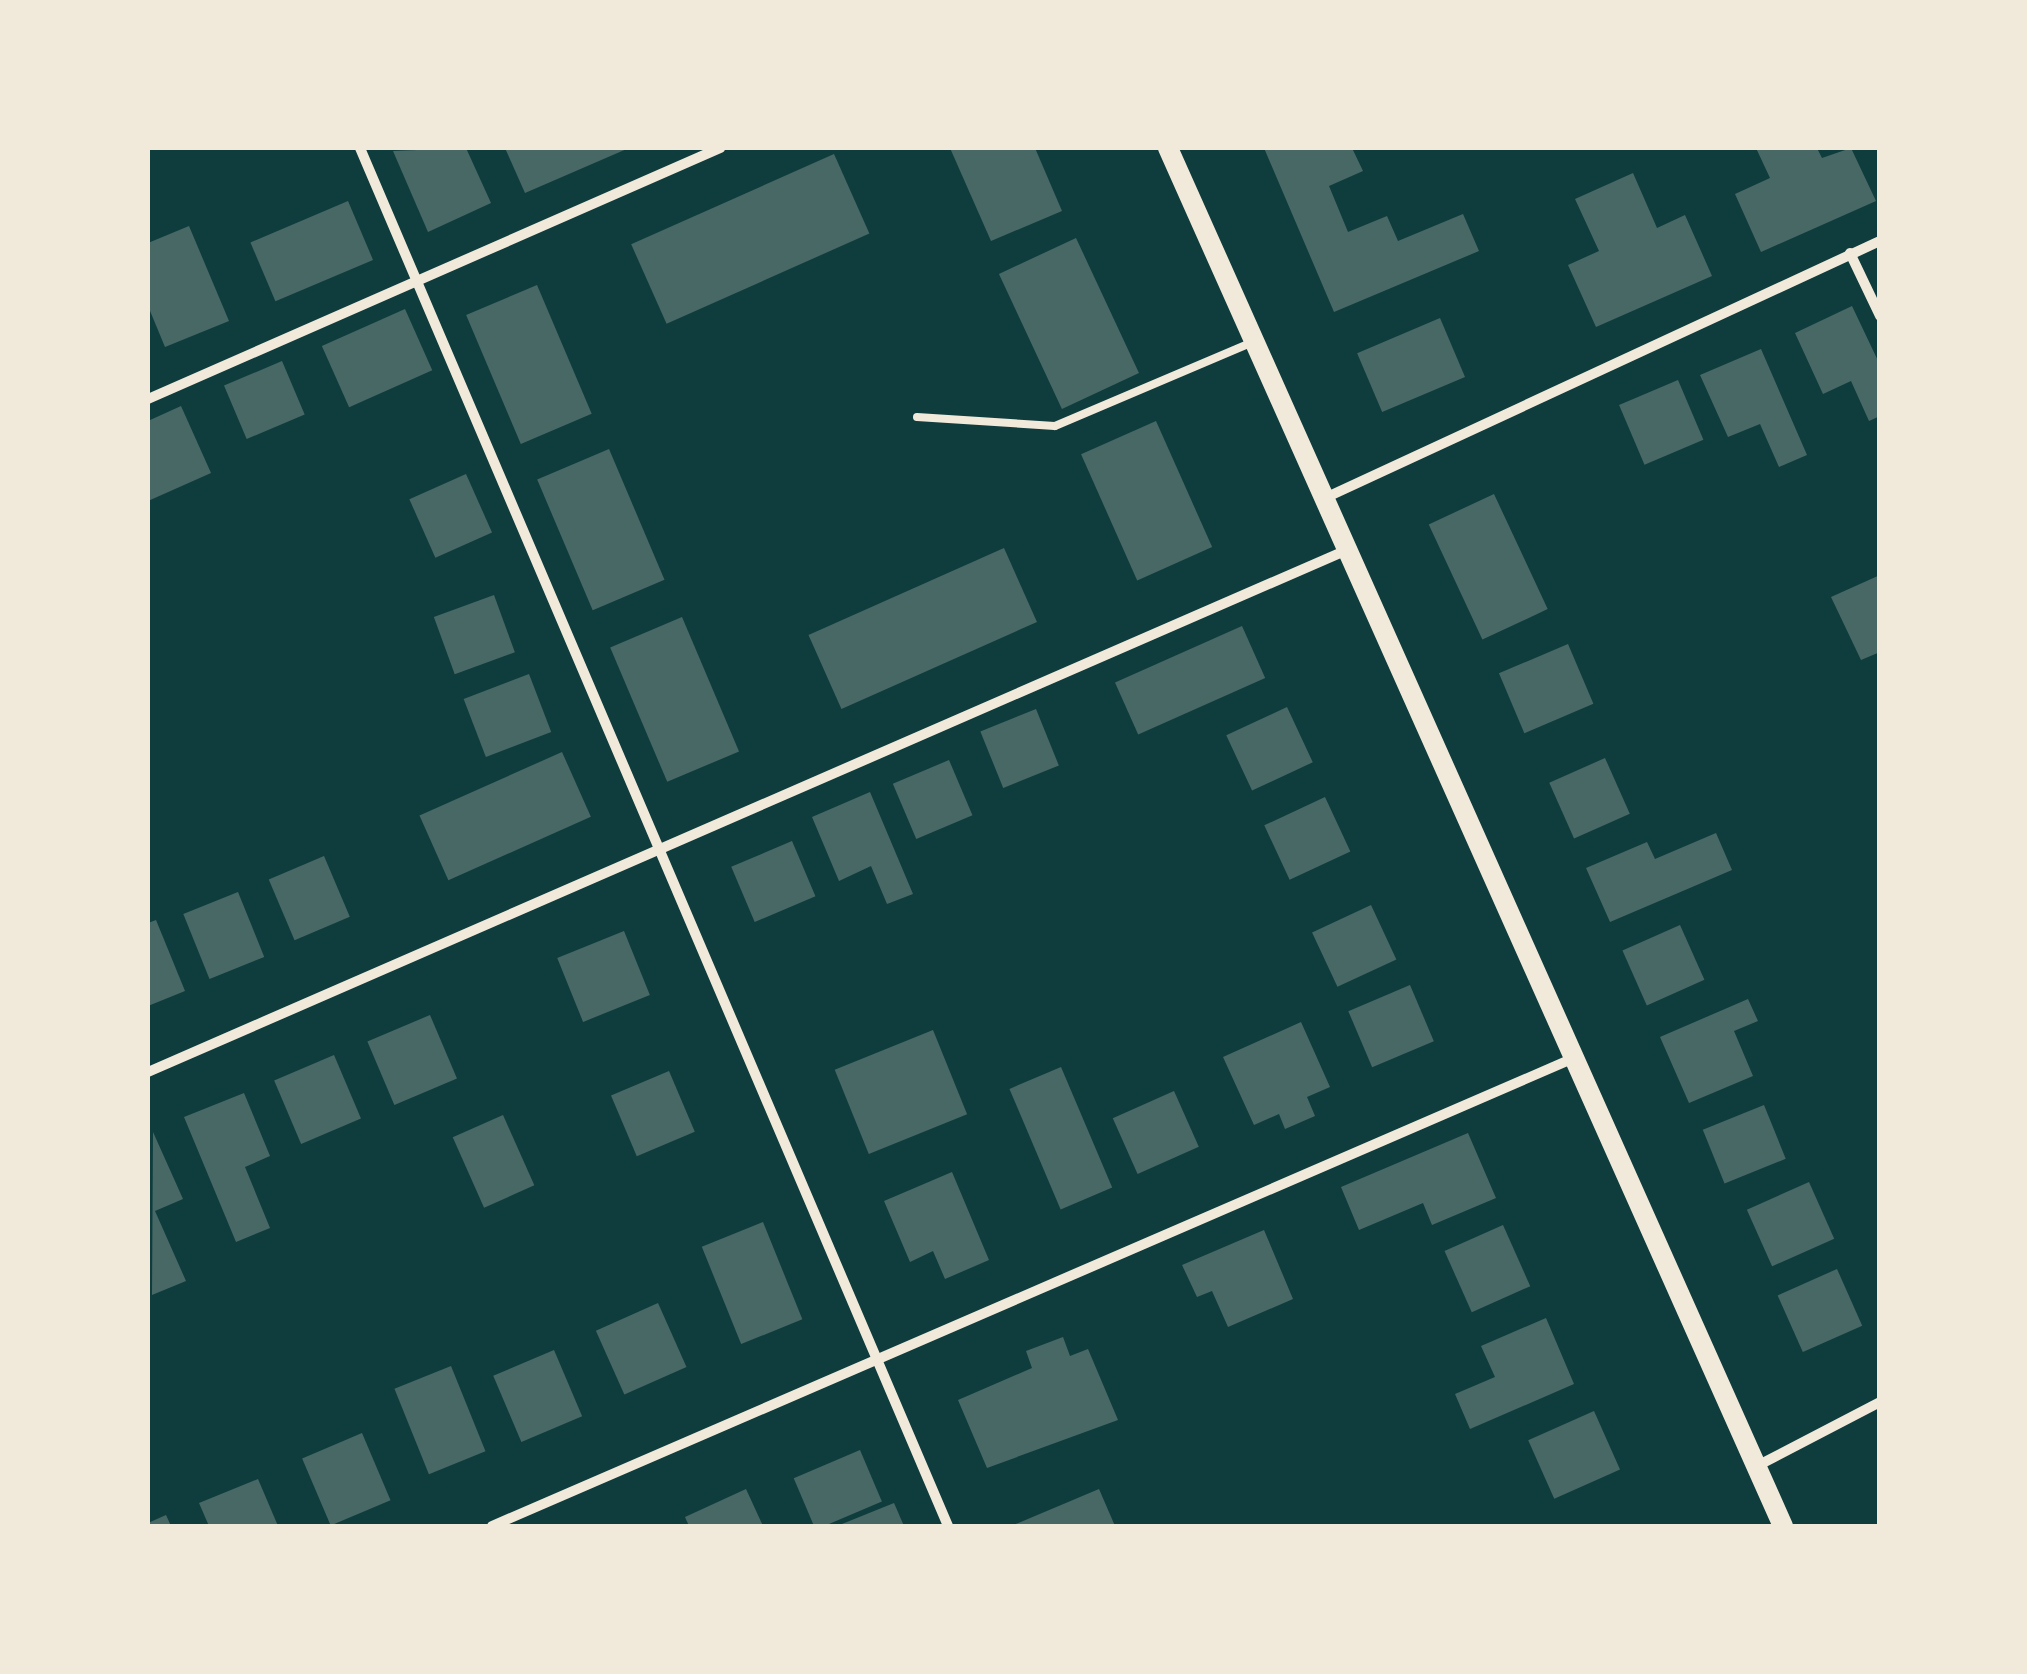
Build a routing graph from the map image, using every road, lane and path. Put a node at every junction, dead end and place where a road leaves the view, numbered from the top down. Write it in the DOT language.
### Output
graph roads {
  1 [pos="360,148"];
  2 [pos="720,148"];
  3 [pos="1168,148"];
  4 [pos="1880,241"];
  5 [pos="1850,253"];
  6 [pos="421,284"];
  7 [pos="1880,316"];
  8 [pos="1255,342"];
  9 [pos="148,399"];
  10 [pos="917,417"];
  11 [pos="1324,498"];
  12 [pos="1346,550"];
  13 [pos="665,847"];
  14 [pos="1574,1058"];
  15 [pos="148,1072"];
  16 [pos="877,1362"];
  17 [pos="1880,1402"];
  18 [pos="1757,1466"];
  19 [pos="492,1526"];
  20 [pos="948,1526"];
  21 [pos="1783,1526"];
  1 -- 6 [label="street"];
  2 -- 6 [label="street"];
  3 -- 8 [label="main road"];
  4 -- 5 [label="street"];
  5 -- 7 [label="street"];
  5 -- 11 [label="street"];
  6 -- 9 [label="street"];
  6 -- 13 [label="street"];
  8 -- 10 [label="lane"];
  8 -- 11 [label="main road"];
  11 -- 12 [label="main road"];
  12 -- 13 [label="street"];
  12 -- 14 [label="main road"];
  13 -- 15 [label="street"];
  13 -- 16 [label="street"];
  14 -- 16 [label="street"];
  14 -- 18 [label="main road"];
  16 -- 19 [label="street"];
  16 -- 20 [label="street"];
  17 -- 18 [label="street"];
  18 -- 21 [label="main road"];
}
